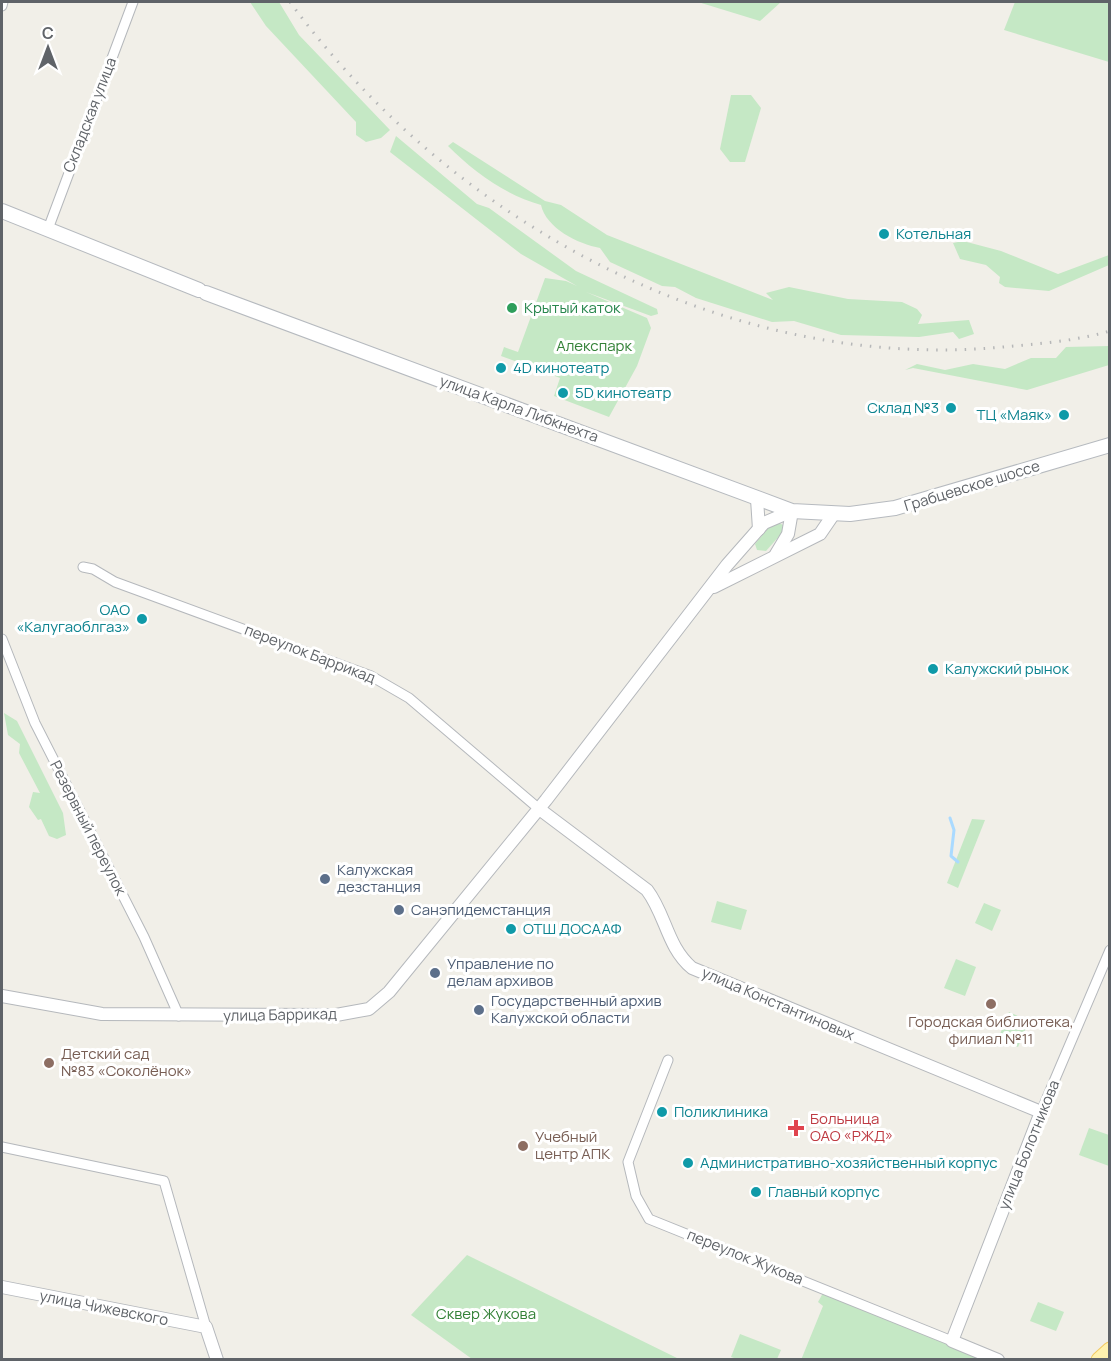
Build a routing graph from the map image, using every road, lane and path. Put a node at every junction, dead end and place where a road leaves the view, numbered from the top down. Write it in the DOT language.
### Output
graph roads {
  1 [pos="3,2"];
  2 [pos="133,2"];
  3 [pos="2,6"];
  4 [pos="2,211"];
  5 [pos="48,229"];
  6 [pos="1110,445"];
  7 [pos="758,499"];
  8 [pos="792,511"];
  9 [pos="833,514"];
  10 [pos="759,529"];
  11 [pos="748,542"];
  12 [pos="776,554"];
  13 [pos="762,561"];
  14 [pos="84,567"];
  15 [pos="710,589"];
  16 [pos="2,639"];
  17 [pos="538,808"];
  18 [pos="1110,950"];
  19 [pos="2,996"];
  20 [pos="179,1016"];
  21 [pos="668,1060"];
  22 [pos="1041,1112"];
  23 [pos="2,1146"];
  24 [pos="2,1287"];
  25 [pos="206,1327"];
  26 [pos="952,1341"];
  27 [pos="1110,1350"];
  28 [pos="218,1359"];
  29 [pos="998,1359"];
  30 [pos="1099,1359"];
  1 -- 3 [label="street"];
  2 -- 5 [label="street, Складская улица"];
  4 -- 5 [label="main road, улица Карла Либкнехта"];
  5 -- 7 [label="main road, улица Карла Либкнехта"];
  6 -- 9 [label="main road, Грабцевское шоссе"];
  7 -- 8 [label="main road, улица Карла Либкнехта"];
  7 -- 10 [label="street"];
  8 -- 9 [label="main road, улица Карла Либкнехта"];
  8 -- 10 [label="street"];
  8 -- 12 [label="street"];
  9 -- 12 [label="street"];
  10 -- 11 [label="street"];
  11 -- 13 [label="street"];
  11 -- 15 [label="street"];
  12 -- 13 [label="street"];
  13 -- 15 [label="street"];
  14 -- 17 [label="street, переулок Баррикад"];
  15 -- 17 [label="street"];
  16 -- 20 [label="street, Резервный переулок"];
  17 -- 20 [label="street, улица Баррикад"];
  17 -- 22 [label="street, улица Константиновых"];
  18 -- 22 [label="street, улица Болотникова"];
  19 -- 20 [label="street, улица Баррикад"];
  21 -- 26 [label="street, переулок Жукова"];
  22 -- 26 [label="street, улица Болотникова"];
  23 -- 25 [label="street"];
  24 -- 25 [label="street, улица Чижевского"];
  25 -- 28 [label="street"];
  26 -- 29 [label="street, переулок Жукова"];
  27 -- 30 [label="main road"];
}
